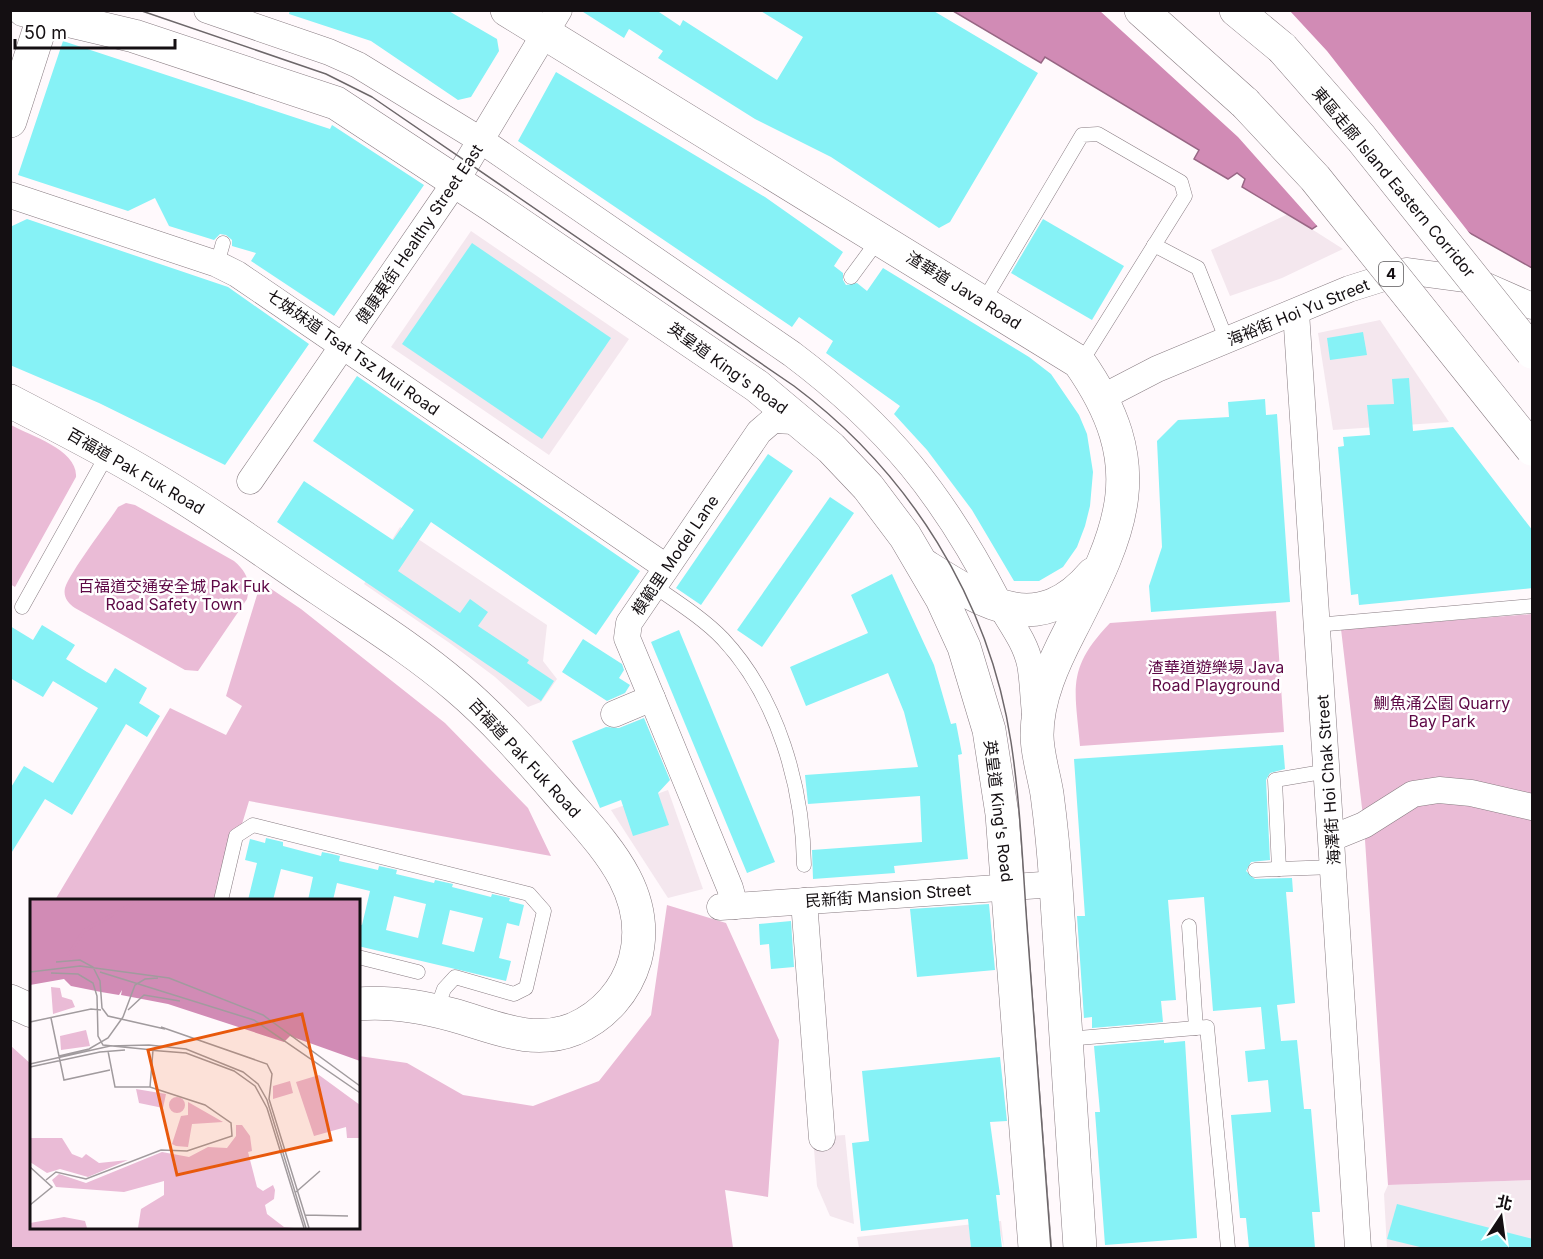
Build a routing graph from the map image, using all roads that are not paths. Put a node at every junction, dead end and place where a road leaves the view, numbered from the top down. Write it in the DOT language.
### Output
graph roads {
  1 [pos="207,10"];
  2 [pos="507,10"];
  3 [pos="1141,10"];
  4 [pos="1236,10"];
  5 [pos="1256,10"];
  6 [pos="37,12"];
  7 [pos="552,22"];
  8 [pos="1282,48"];
  9 [pos="10,121"];
  10 [pos="482,141"];
  11 [pos="456,181"];
  12 [pos="10,195"];
  13 [pos="880,237"];
  14 [pos="1154,245"];
  15 [pos="852,277"];
  16 [pos="983,302"];
  17 [pos="1533,306"];
  18 [pos="1296,312"];
  19 [pos="1227,341"];
  20 [pos="344,346"];
  21 [pos="1533,352"];
  22 [pos="1080,364"];
  23 [pos="1103,397"];
  24 [pos="10,401"];
  25 [pos="807,427"];
  26 [pos="1533,449"];
  27 [pos="108,453"];
  28 [pos="250,481"];
  29 [pos="1108,556"];
  30 [pos="923,565"];
  31 [pos="660,577"];
  32 [pos="1533,606"];
  33 [pos="22,607"];
  34 [pos="1001,607"];
  35 [pos="1316,625"];
  36 [pos="652,698"];
  37 [pos="614,714"];
  38 [pos="1037,735"];
  39 [pos="1328,771"];
  40 [pos="1533,807"];
  41 [pos="1332,838"];
  42 [pos="804,865"];
  43 [pos="1334,867"];
  44 [pos="1279,869"];
  45 [pos="1255,870"];
  46 [pos="1056,884"];
  47 [pos="1008,886"];
  48 [pos="221,899"];
  49 [pos="804,902"];
  50 [pos="1189,926"];
  51 [pos="360,958"];
  52 [pos="418,972"];
  53 [pos="10,1001"];
  54 [pos="360,1004"];
  55 [pos="30,1010"];
  56 [pos="436,1011"];
  57 [pos="1196,1028"];
  58 [pos="1067,1039"];
  59 [pos="822,1138"];
  60 [pos="1035,1248"];
  61 [pos="1080,1248"];
  62 [pos="1228,1248"];
  63 [pos="1358,1248"];
  1 -- 10 [label="street"];
  2 -- 7 [label="main road, 渣華道 Java Road"];
  3 -- 26 [label="main road, 4, bridge"];
  4 -- 8 [label="main road"];
  5 -- 8 [label="main road, 東區走廊 Island Eastern Corridor"];
  6 -- 9 [label="main road"];
  6 -- 11 [label="main road, 英皇道 King's Road"];
  7 -- 10 [label="street, 健康東街 Healthy Street East"];
  7 -- 13 [label="main road, 渣華道 Java Road"];
  8 -- 21 [label="main road, 東區走廊 Island Eastern Corridor, bridge"];
  10 -- 11 [label="street, 健康東街 Healthy Street East"];
  10 -- 34 [label="street"];
  11 -- 20 [label="street, 健康東街 Healthy Street East"];
  11 -- 25 [label="main road, 英皇道 King's Road"];
  12 -- 20 [label="street, 七姊妹道 Tsat Tsz Mui Road"];
  13 -- 15 [label="lane"];
  13 -- 16 [label="main road, 渣華道 Java Road"];
  14 -- 16 [label="lane"];
  14 -- 19 [label="lane"];
  14 -- 22 [label="lane"];
  16 -- 22 [label="main road, 渣華道 Java Road"];
  17 -- 18 [label="street, 海裕街 Hoi Yu Street"];
  18 -- 19 [label="street, 海裕街 Hoi Yu Street"];
  18 -- 35 [label="street, 海澤街 Hoi Chak Street"];
  19 -- 23 [label="street, 海裕街 Hoi Yu Street"];
  20 -- 28 [label="street, 健康東街 Healthy Street East"];
  20 -- 31 [label="street, 七姊妹道 Tsat Tsz Mui Road"];
  22 -- 23 [label="main road, 渣華道 Java Road"];
  23 -- 29 [label="main road, 渣華道 Java Road"];
  24 -- 27 [label="main road, 百福道 Pak Fuk Road"];
  25 -- 30 [label="main road, 英皇道 King's Road"];
  25 -- 31 [label="street, 模範里 Model Lane"];
  27 -- 33 [label="lane"];
  27 -- 56 [label="main road, 百福道 Pak Fuk Road"];
  29 -- 34 [label="main road"];
  29 -- 38 [label="main road, 渣華道 Java Road"];
  30 -- 34 [label="main road"];
  30 -- 47 [label="main road, 英皇道 King's Road"];
  31 -- 36 [label="street, 模範里 Model Lane"];
  31 -- 42 [label="lane"];
  32 -- 35 [label="lane"];
  34 -- 38 [label="street"];
  35 -- 39 [label="street, 海澤街 Hoi Chak Street"];
  36 -- 37 [label="street"];
  36 -- 49 [label="street, 民新街 Mansion Street"];
  38 -- 46 [label="main road"];
  39 -- 41 [label="street, 海澤街 Hoi Chak Street"];
  39 -- 44 [label="lane"];
  40 -- 41 [label="street"];
  41 -- 43 [label="street, 海澤街 Hoi Chak Street"];
  43 -- 44 [label="lane"];
  43 -- 63 [label="street, 海澤街 Hoi Chak Street"];
  44 -- 45 [label="lane"];
  46 -- 47 [label="street, 民新街 Mansion Street"];
  46 -- 58 [label="main road"];
  47 -- 49 [label="street, 民新街 Mansion Street"];
  47 -- 60 [label="main road, 英皇道 King's Road"];
  48 -- 56 [label="lane"];
  49 -- 59 [label="street"];
  50 -- 57 [label="lane"];
  51 -- 52 [label="lane"];
  53 -- 55 [label="main road"];
  54 -- 56 [label="main road, 百福道 Pak Fuk Road"];
  57 -- 58 [label="lane"];
  57 -- 62 [label="lane"];
  58 -- 61 [label="main road"];
}
